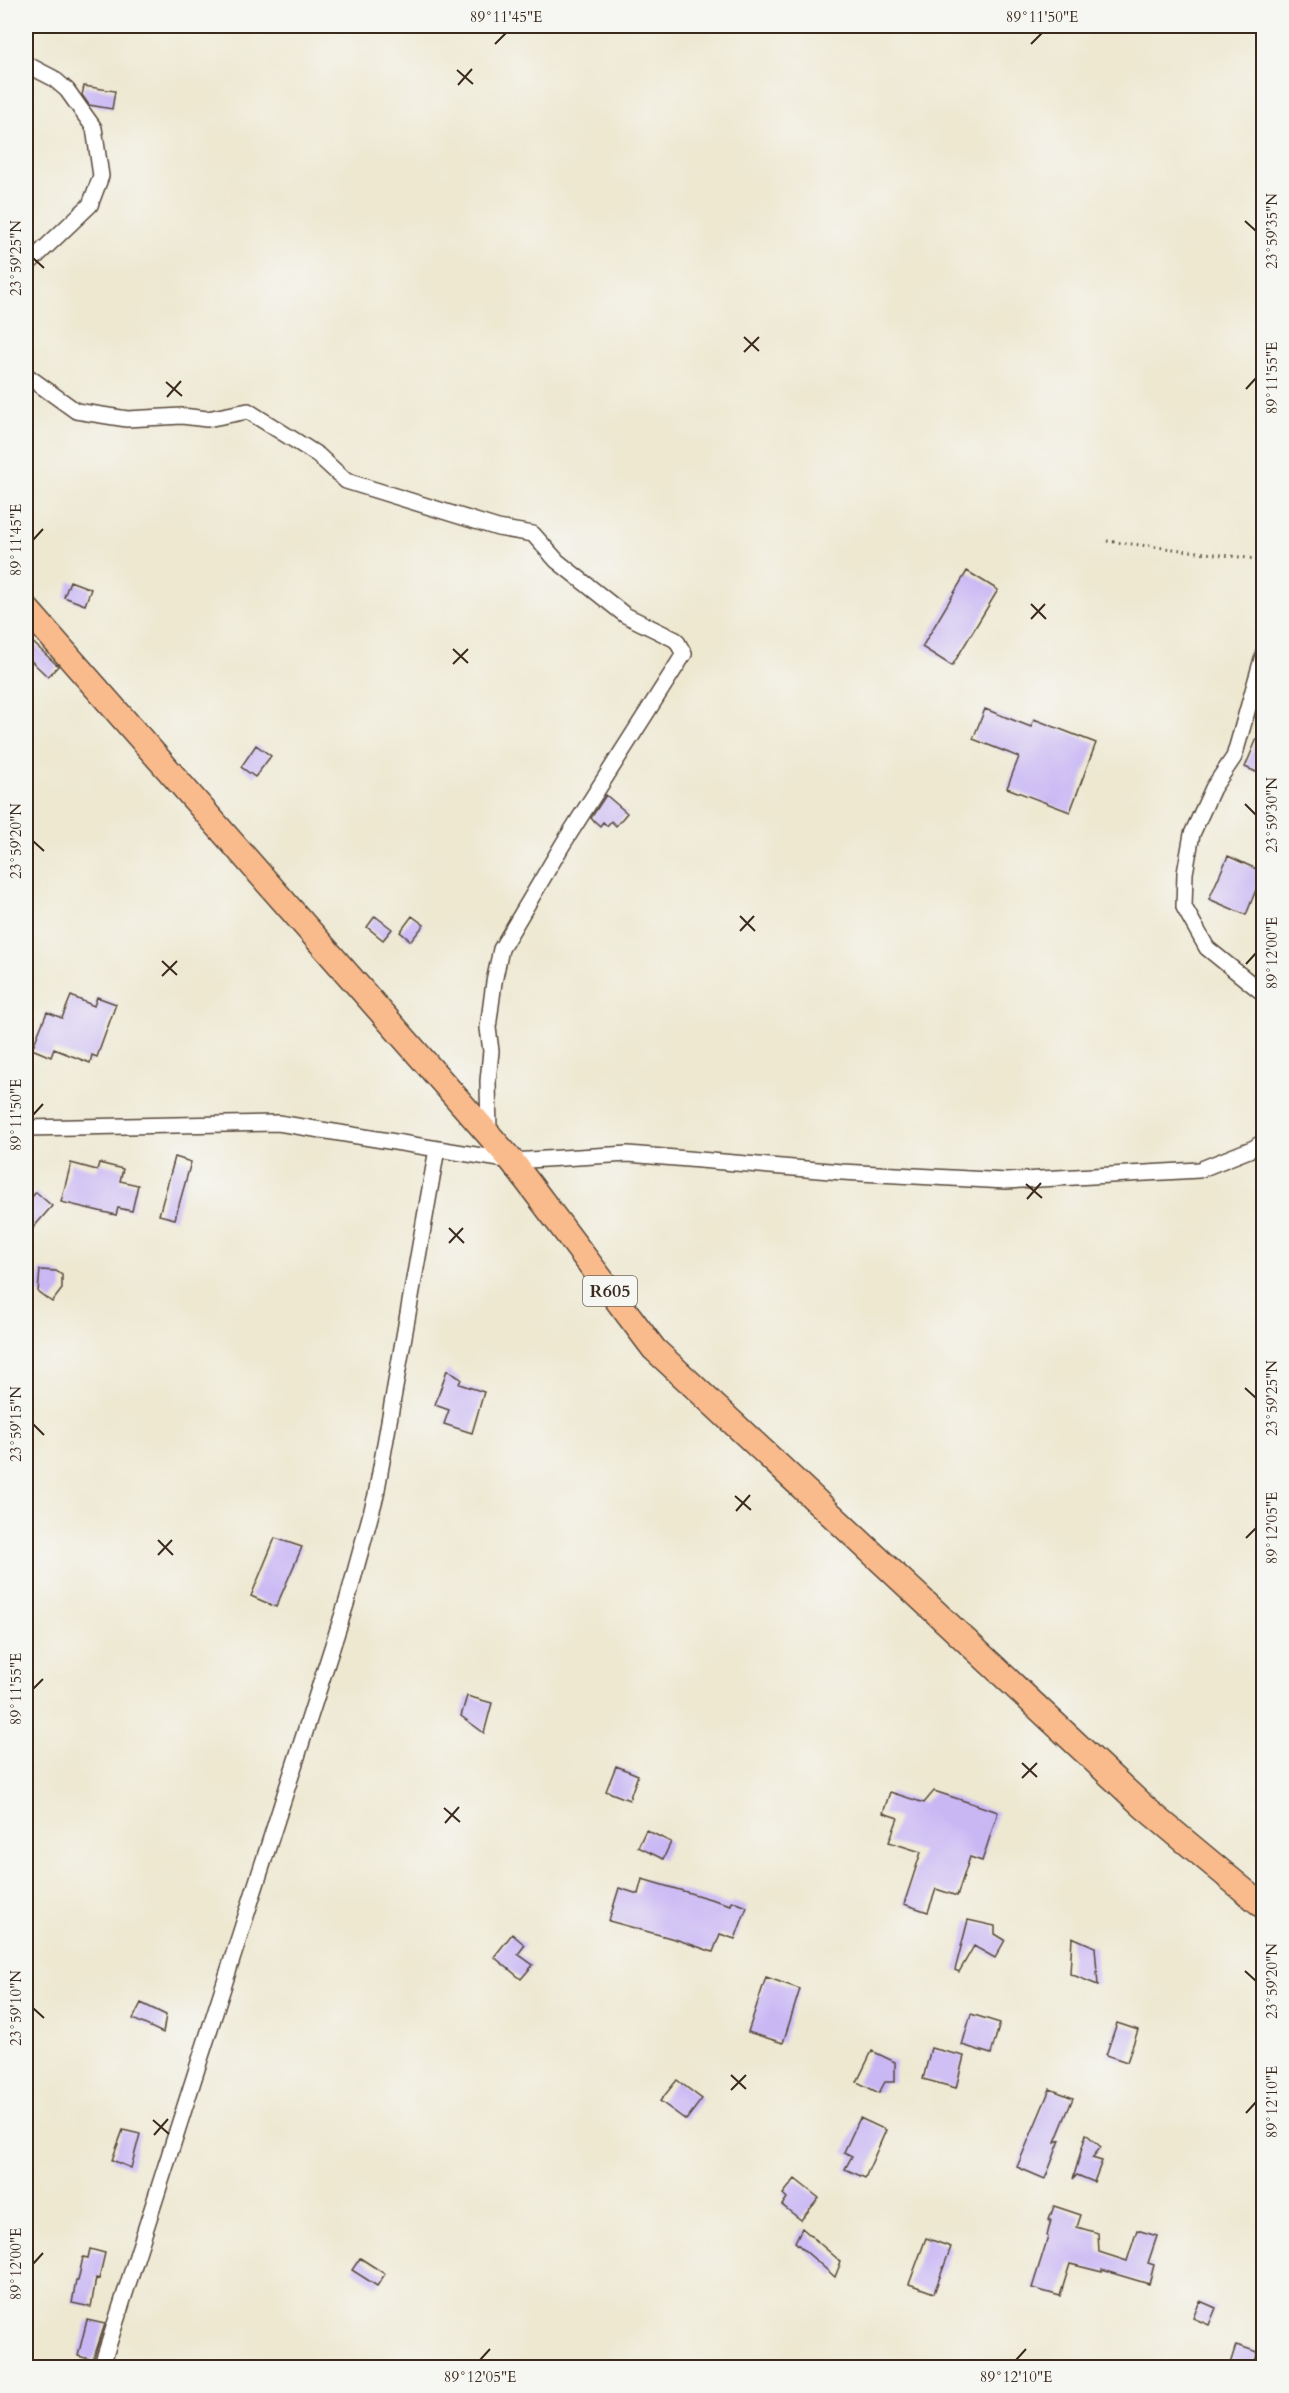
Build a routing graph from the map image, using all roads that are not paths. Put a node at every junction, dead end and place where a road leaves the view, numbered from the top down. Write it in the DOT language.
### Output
graph roads {
  1 [pos="26,64"];
  2 [pos="26,266"];
  3 [pos="26,375"];
  4 [pos="26,608"];
  5 [pos="1263,652"];
  6 [pos="1263,994"];
  7 [pos="26,1128"];
  8 [pos="489,1134"];
  9 [pos="1263,1141"];
  10 [pos="436,1149"];
  11 [pos="512,1161"];
  12 [pos="1263,1907"];
  13 [pos="101,2367"];
  1 -- 2 [label="street"];
  3 -- 8 [label="street"];
  4 -- 8 [label="main road, R605"];
  5 -- 6 [label="street"];
  7 -- 10 [label="street"];
  8 -- 11 [label="main road, R605"];
  9 -- 11 [label="street"];
  10 -- 11 [label="street"];
  10 -- 13 [label="street"];
  11 -- 12 [label="main road, R605"];
}
